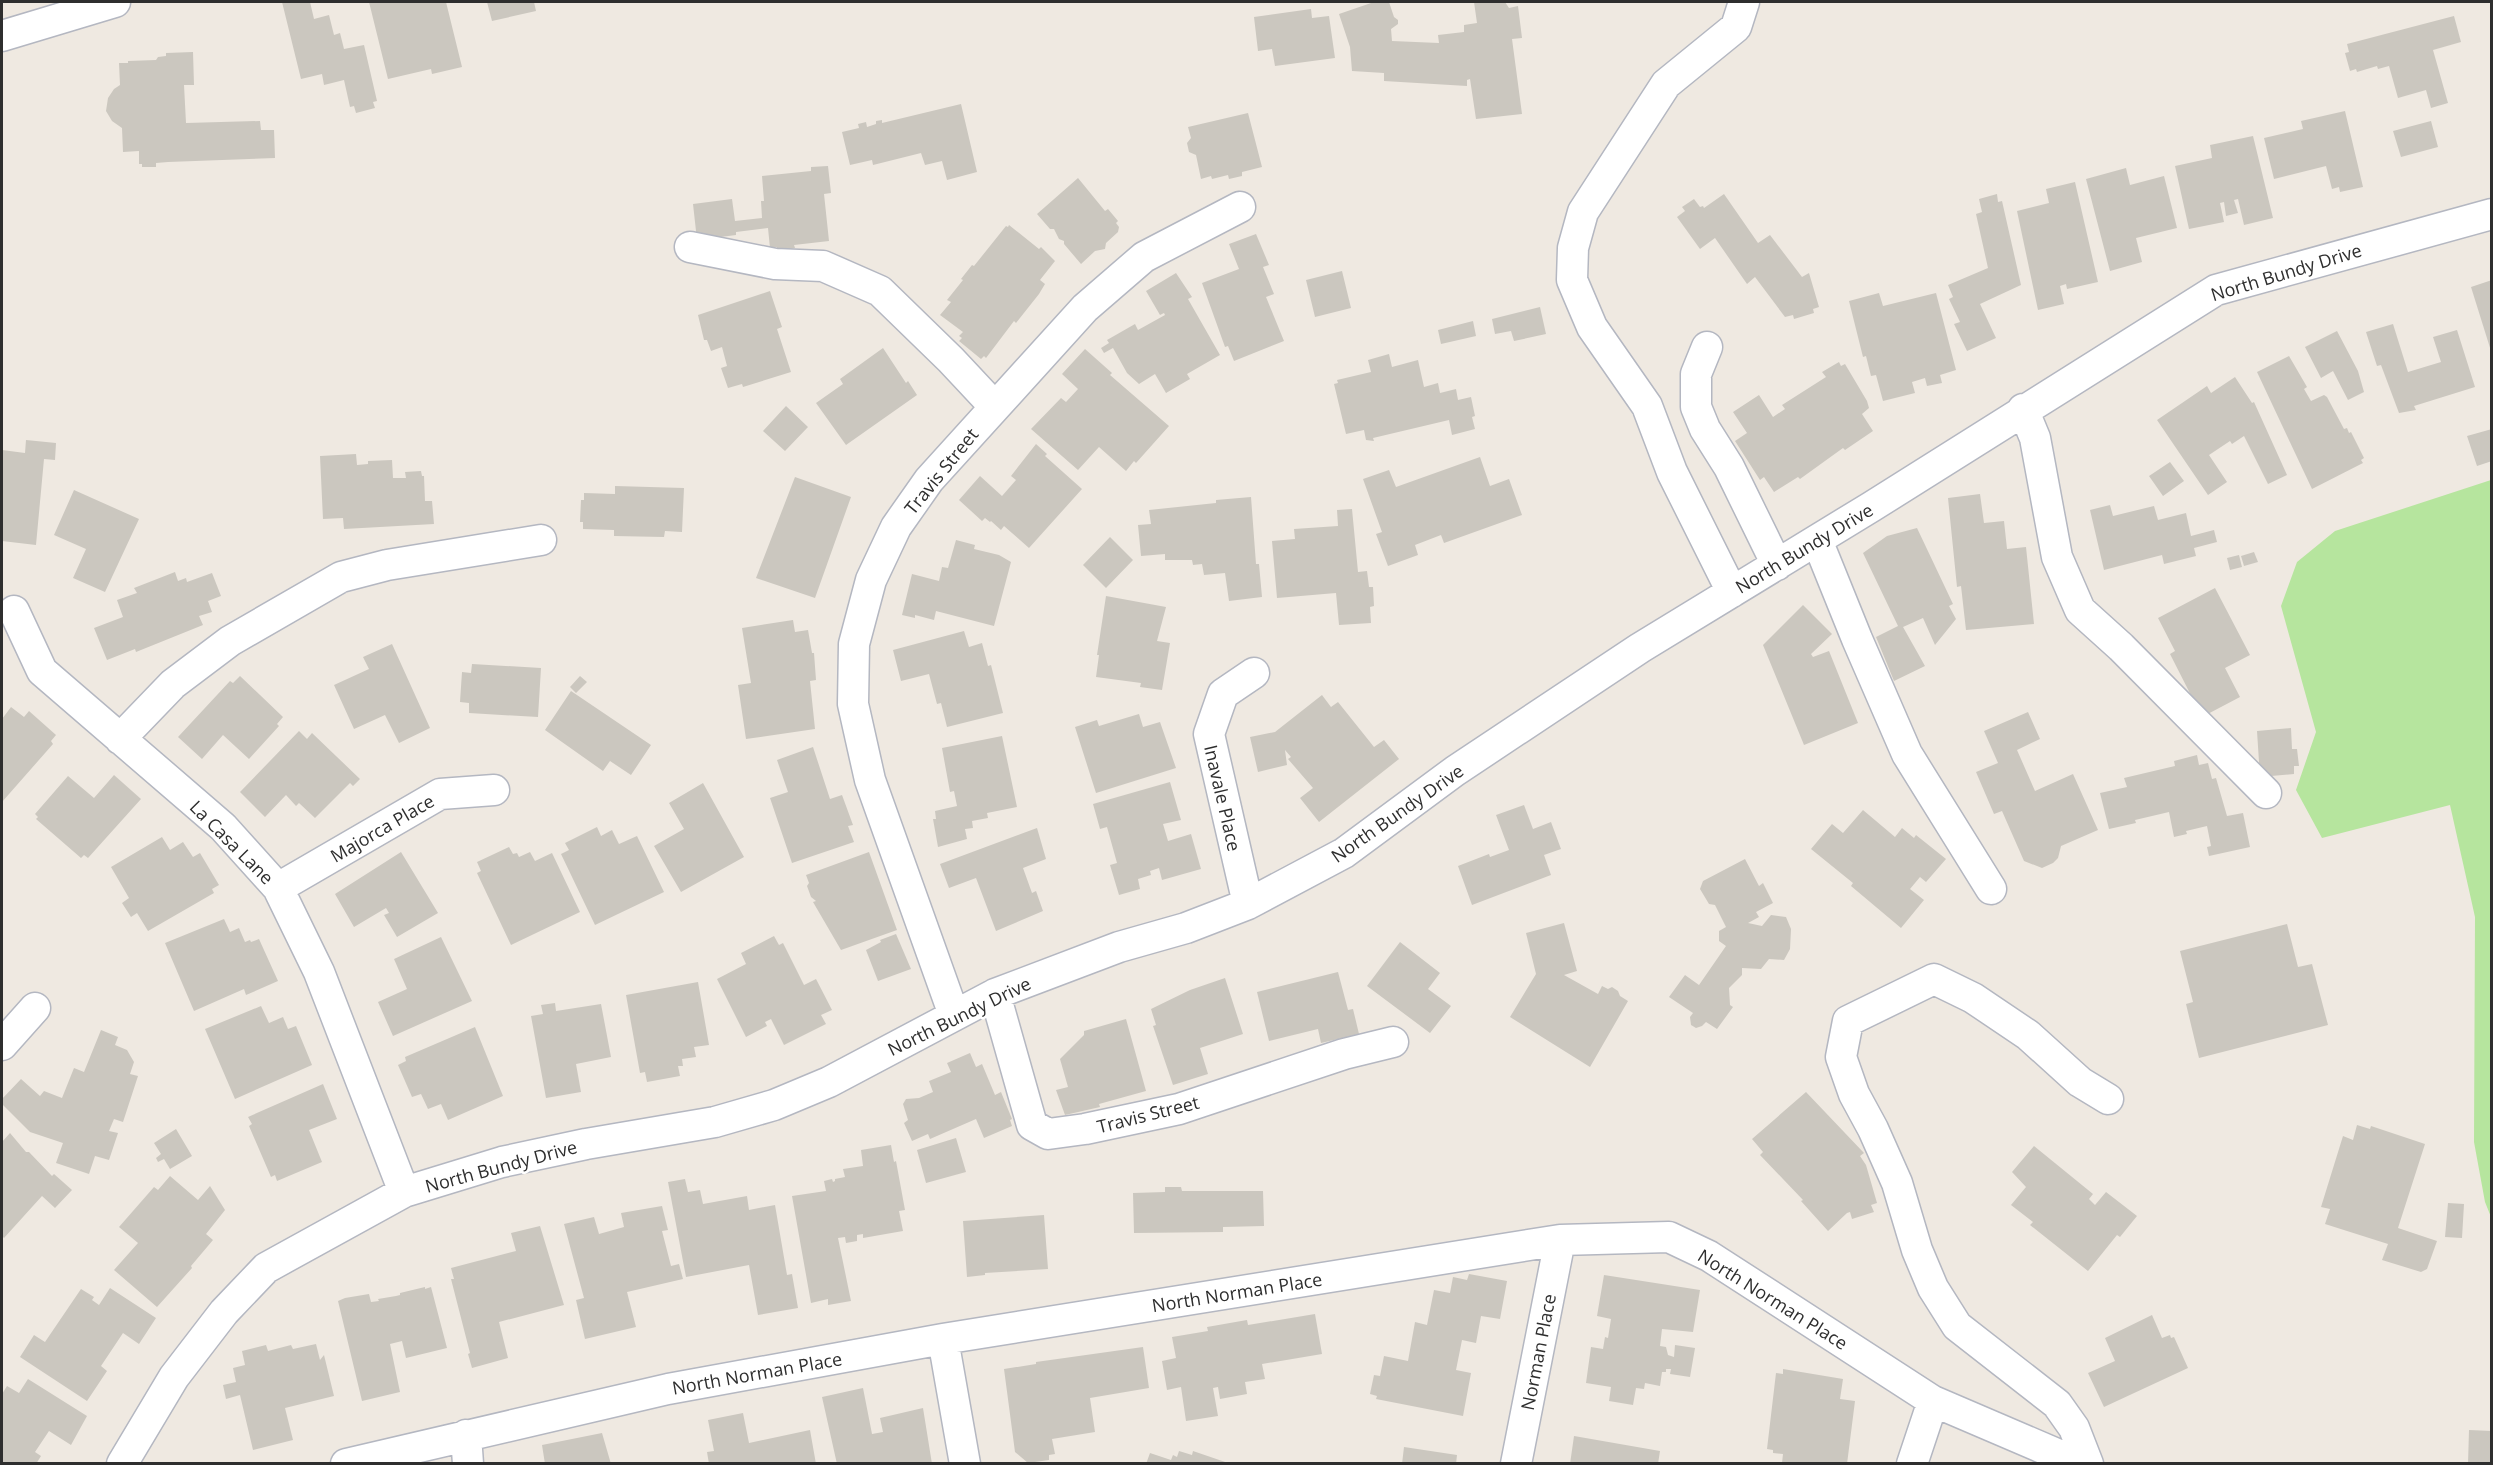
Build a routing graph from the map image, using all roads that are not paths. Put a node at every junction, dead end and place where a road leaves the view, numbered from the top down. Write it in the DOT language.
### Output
graph roads {
  1 [pos="115,2"];
  2 [pos="1744,2"];
  3 [pos="2,36"];
  4 [pos="1240,207"];
  5 [pos="2492,214"];
  6 [pos="690,247"];
  7 [pos="1707,347"];
  8 [pos="995,407"];
  9 [pos="2023,410"];
  10 [pos="541,540"];
  11 [pos="1817,540"];
  12 [pos="1777,565"];
  13 [pos="1732,592"];
  14 [pos="14,611"];
  15 [pos="1254,673"];
  16 [pos="120,739"];
  17 [pos="494,790"];
  18 [pos="2265,793"];
  19 [pos="278,888"];
  20 [pos="1990,889"];
  21 [pos="1248,904"];
  22 [pos="995,994"];
  23 [pos="35,1008"];
  24 [pos="954,1015"];
  25 [pos="1393,1042"];
  26 [pos="2,1045"];
  27 [pos="2108,1100"];
  28 [pos="404,1192"];
  29 [pos="1560,1240"];
  30 [pos="943,1339"];
  31 [pos="1933,1401"];
  32 [pos="467,1449"];
  33 [pos="122,1464"];
  34 [pos="346,1464"];
  35 [pos="965,1464"];
  36 [pos="1516,1464"];
  37 [pos="1912,1464"];
  38 [pos="2080,1464"];
  39 [pos="2088,1464"];
  1 -- 3 [label="street"];
  2 -- 13 [label="street"];
  4 -- 8 [label="street, Travis Street"];
  5 -- 9 [label="street, North Bundy Drive"];
  6 -- 8 [label="street"];
  7 -- 12 [label="street"];
  8 -- 24 [label="street, Travis Street"];
  9 -- 11 [label="street, North Bundy Drive"];
  9 -- 18 [label="street"];
  10 -- 16 [label="street"];
  11 -- 12 [label="street, North Bundy Drive"];
  11 -- 20 [label="street"];
  12 -- 13 [label="street, North Bundy Drive"];
  13 -- 21 [label="street, North Bundy Drive"];
  14 -- 16 [label="street, La Casa Lane"];
  15 -- 21 [label="street, Inavale Place"];
  16 -- 19 [label="street, La Casa Lane"];
  17 -- 19 [label="street, Majorca Place"];
  19 -- 28 [label="street, La Casa Lane"];
  21 -- 22 [label="street, North Bundy Drive"];
  22 -- 24 [label="street, North Bundy Drive"];
  22 -- 25 [label="street, Travis Street"];
  23 -- 26 [label="street"];
  24 -- 28 [label="street, North Bundy Drive"];
  27 -- 39 [label="street"];
  28 -- 33 [label="street, North Bundy Drive"];
  29 -- 30 [label="street, North Norman Place"];
  29 -- 31 [label="street, North Norman Place"];
  29 -- 36 [label="street, Norman Place"];
  30 -- 32 [label="street, North Norman Place"];
  30 -- 35 [label="street"];
  31 -- 37 [label="street"];
  31 -- 38 [label="street, North Norman Place"];
  32 -- 34 [label="street, North Norman Place"];
}
